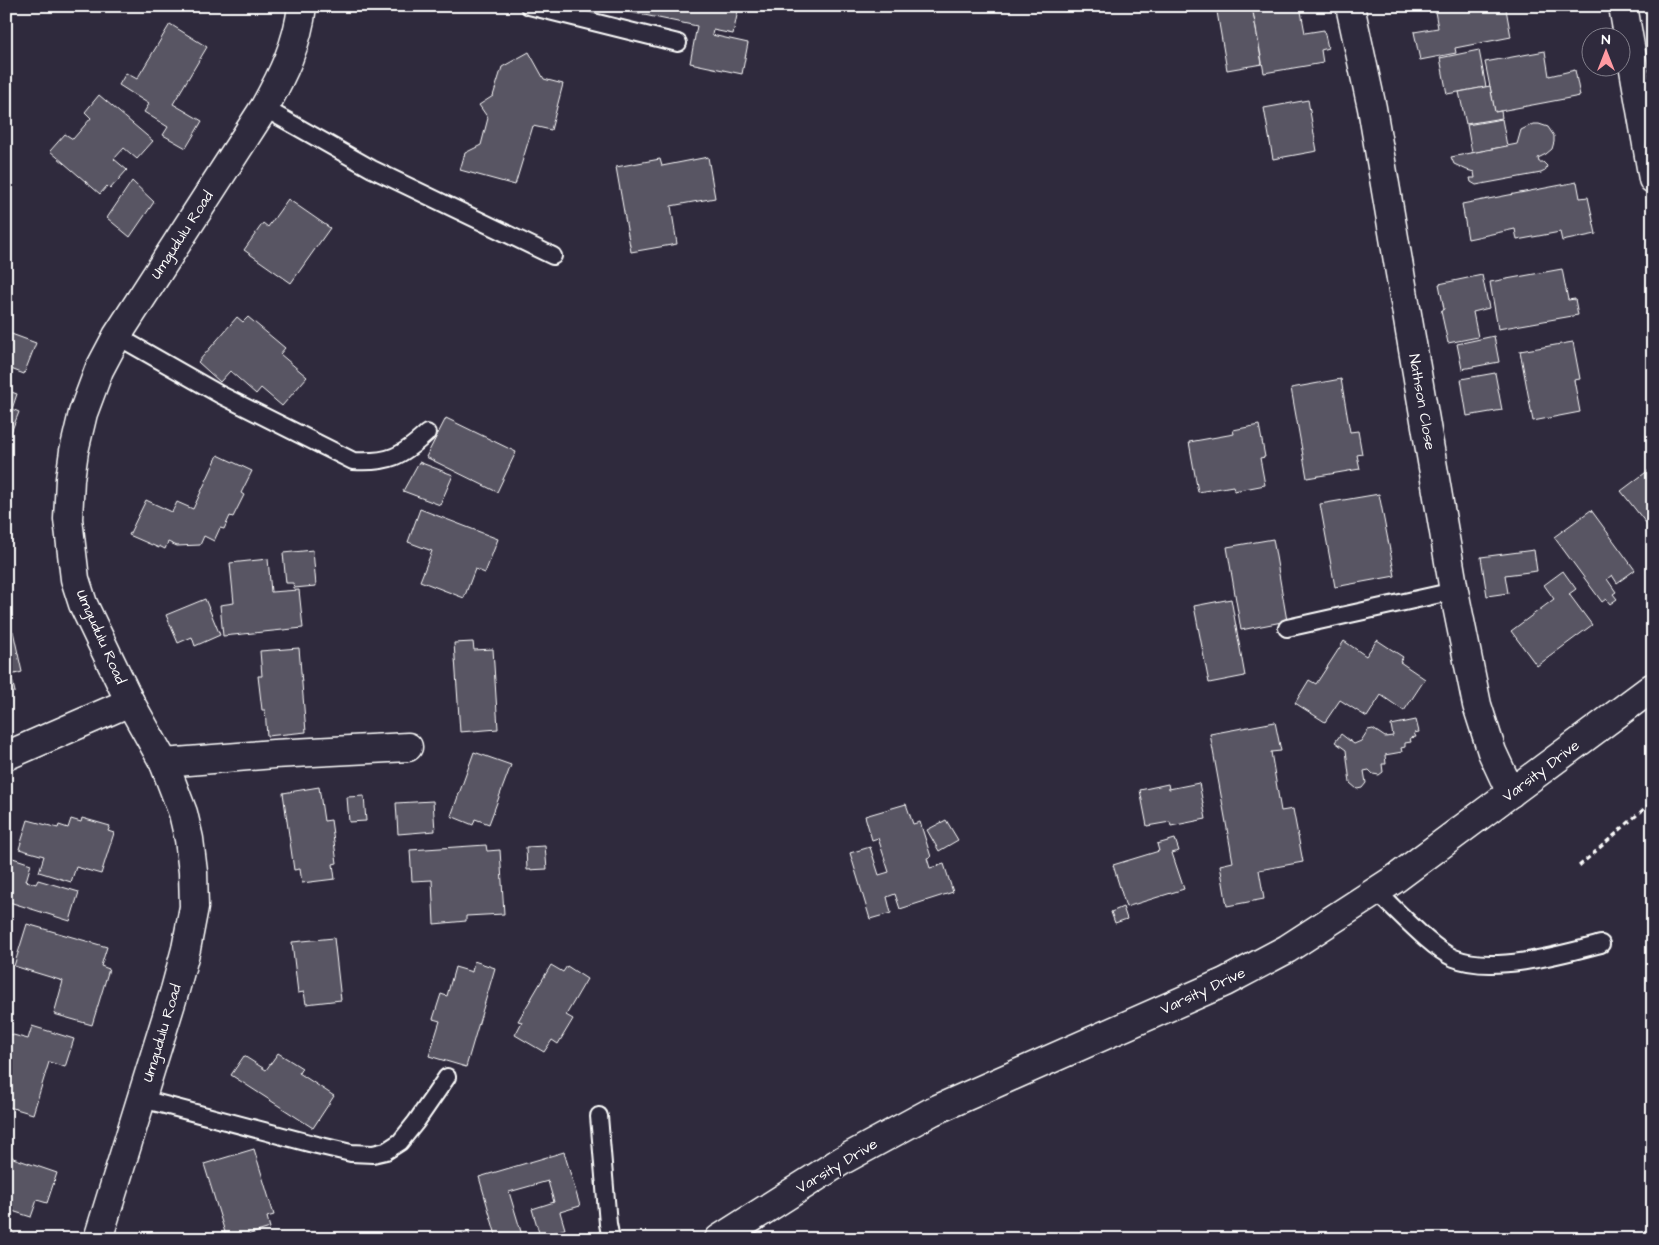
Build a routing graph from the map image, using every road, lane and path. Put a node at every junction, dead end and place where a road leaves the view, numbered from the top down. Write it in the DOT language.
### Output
graph roads {
  1 [pos="302,6"];
  2 [pos="529,6"];
  3 [pos="1350,6"];
  4 [pos="1623,6"];
  5 [pos="678,43"];
  6 [pos="264,108"];
  7 [pos="1653,179"];
  8 [pos="553,256"];
  9 [pos="117,336"];
  10 [pos="427,433"];
  11 [pos="1454,591"];
  12 [pos="1287,628"];
  13 [pos="1653,687"];
  14 [pos="130,702"];
  15 [pos="408,747"];
  16 [pos="6,756"];
  17 [pos="164,763"];
  18 [pos="1511,793"];
  19 [pos="1653,801"];
  20 [pos="1579,866"];
  21 [pos="1376,892"];
  22 [pos="1601,944"];
  23 [pos="447,1077"];
  24 [pos="142,1099"];
  25 [pos="599,1116"];
  26 [pos="98,1239"];
  27 [pos="611,1239"];
  28 [pos="719,1239"];
  1 -- 6 [label="street, Umgudulu Road"];
  2 -- 5 [label="lane"];
  3 -- 11 [label="street, Nathson Close"];
  4 -- 7 [label="street"];
  6 -- 8 [label="lane"];
  6 -- 9 [label="street, Umgudulu Road"];
  9 -- 10 [label="lane"];
  9 -- 14 [label="street, Umgudulu Road"];
  11 -- 12 [label="lane"];
  11 -- 18 [label="street, Nathson Close"];
  13 -- 18 [label="street, Varsity Drive"];
  14 -- 16 [label="street"];
  14 -- 17 [label="street, Umgudulu Road"];
  15 -- 17 [label="street"];
  17 -- 24 [label="street, Umgudulu Road"];
  18 -- 21 [label="street, Varsity Drive"];
  19 -- 20 [label="path"];
  21 -- 22 [label="lane"];
  21 -- 28 [label="street, Varsity Drive"];
  23 -- 24 [label="lane"];
  24 -- 26 [label="street, Umgudulu Road"];
  25 -- 27 [label="lane"];
}
